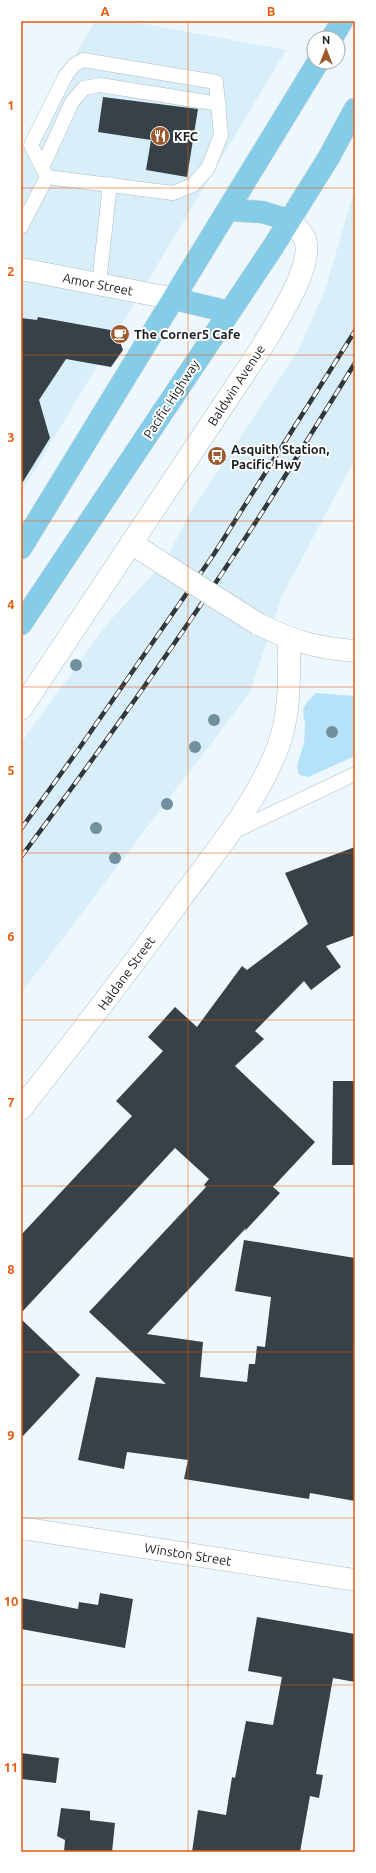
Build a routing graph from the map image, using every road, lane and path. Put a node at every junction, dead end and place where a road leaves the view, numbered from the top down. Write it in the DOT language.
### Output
graph roads {
  1 [pos="342,21"];
  2 [pos="337,30"];
  3 [pos="313,70"];
  4 [pos="219,104"];
  5 [pos="355,109"];
  6 [pos="44,173"];
  7 [pos="110,184"];
  8 [pos="229,210"];
  9 [pos="289,220"];
  10 [pos="21,227"];
  11 [pos="21,268"];
  12 [pos="99,284"];
  13 [pos="175,299"];
  14 [pos="229,312"];
  15 [pos="131,543"];
  16 [pos="21,548"];
  17 [pos="21,624"];
  18 [pos="288,639"];
  19 [pos="355,651"];
  20 [pos="21,709"];
  21 [pos="355,774"];
  22 [pos="229,834"];
  23 [pos="21,1109"];
  24 [pos="21,1528"];
  25 [pos="355,1580"];
  1 -- 2 [label="main road"];
  3 -- 8 [label="main road"];
  4 -- 6 [label="lane"];
  4 -- 6 [label="lane"];
  4 -- 7 [label="lane"];
  5 -- 9 [label="main road, Pacific Highway"];
  6 -- 7 [label="lane"];
  6 -- 10 [label="lane"];
  7 -- 12 [label="lane"];
  8 -- 9 [label="main road"];
  8 -- 13 [label="main road"];
  9 -- 14 [label="main road, Pacific Highway"];
  9 -- 15 [label="street, Baldwin Avenue"];
  11 -- 12 [label="street, Amor Street"];
  12 -- 13 [label="street, Amor Street"];
  13 -- 14 [label="main road"];
  13 -- 16 [label="main road"];
  14 -- 17 [label="main road, Pacific Highway"];
  15 -- 18 [label="street, bridge"];
  15 -- 20 [label="street, Baldwin Avenue"];
  18 -- 19 [label="street"];
  18 -- 22 [label="street, Haldane Street"];
  21 -- 22 [label="lane, Haldane Street"];
  22 -- 23 [label="street, Haldane Street"];
  24 -- 25 [label="street, Winston Street"];
}
